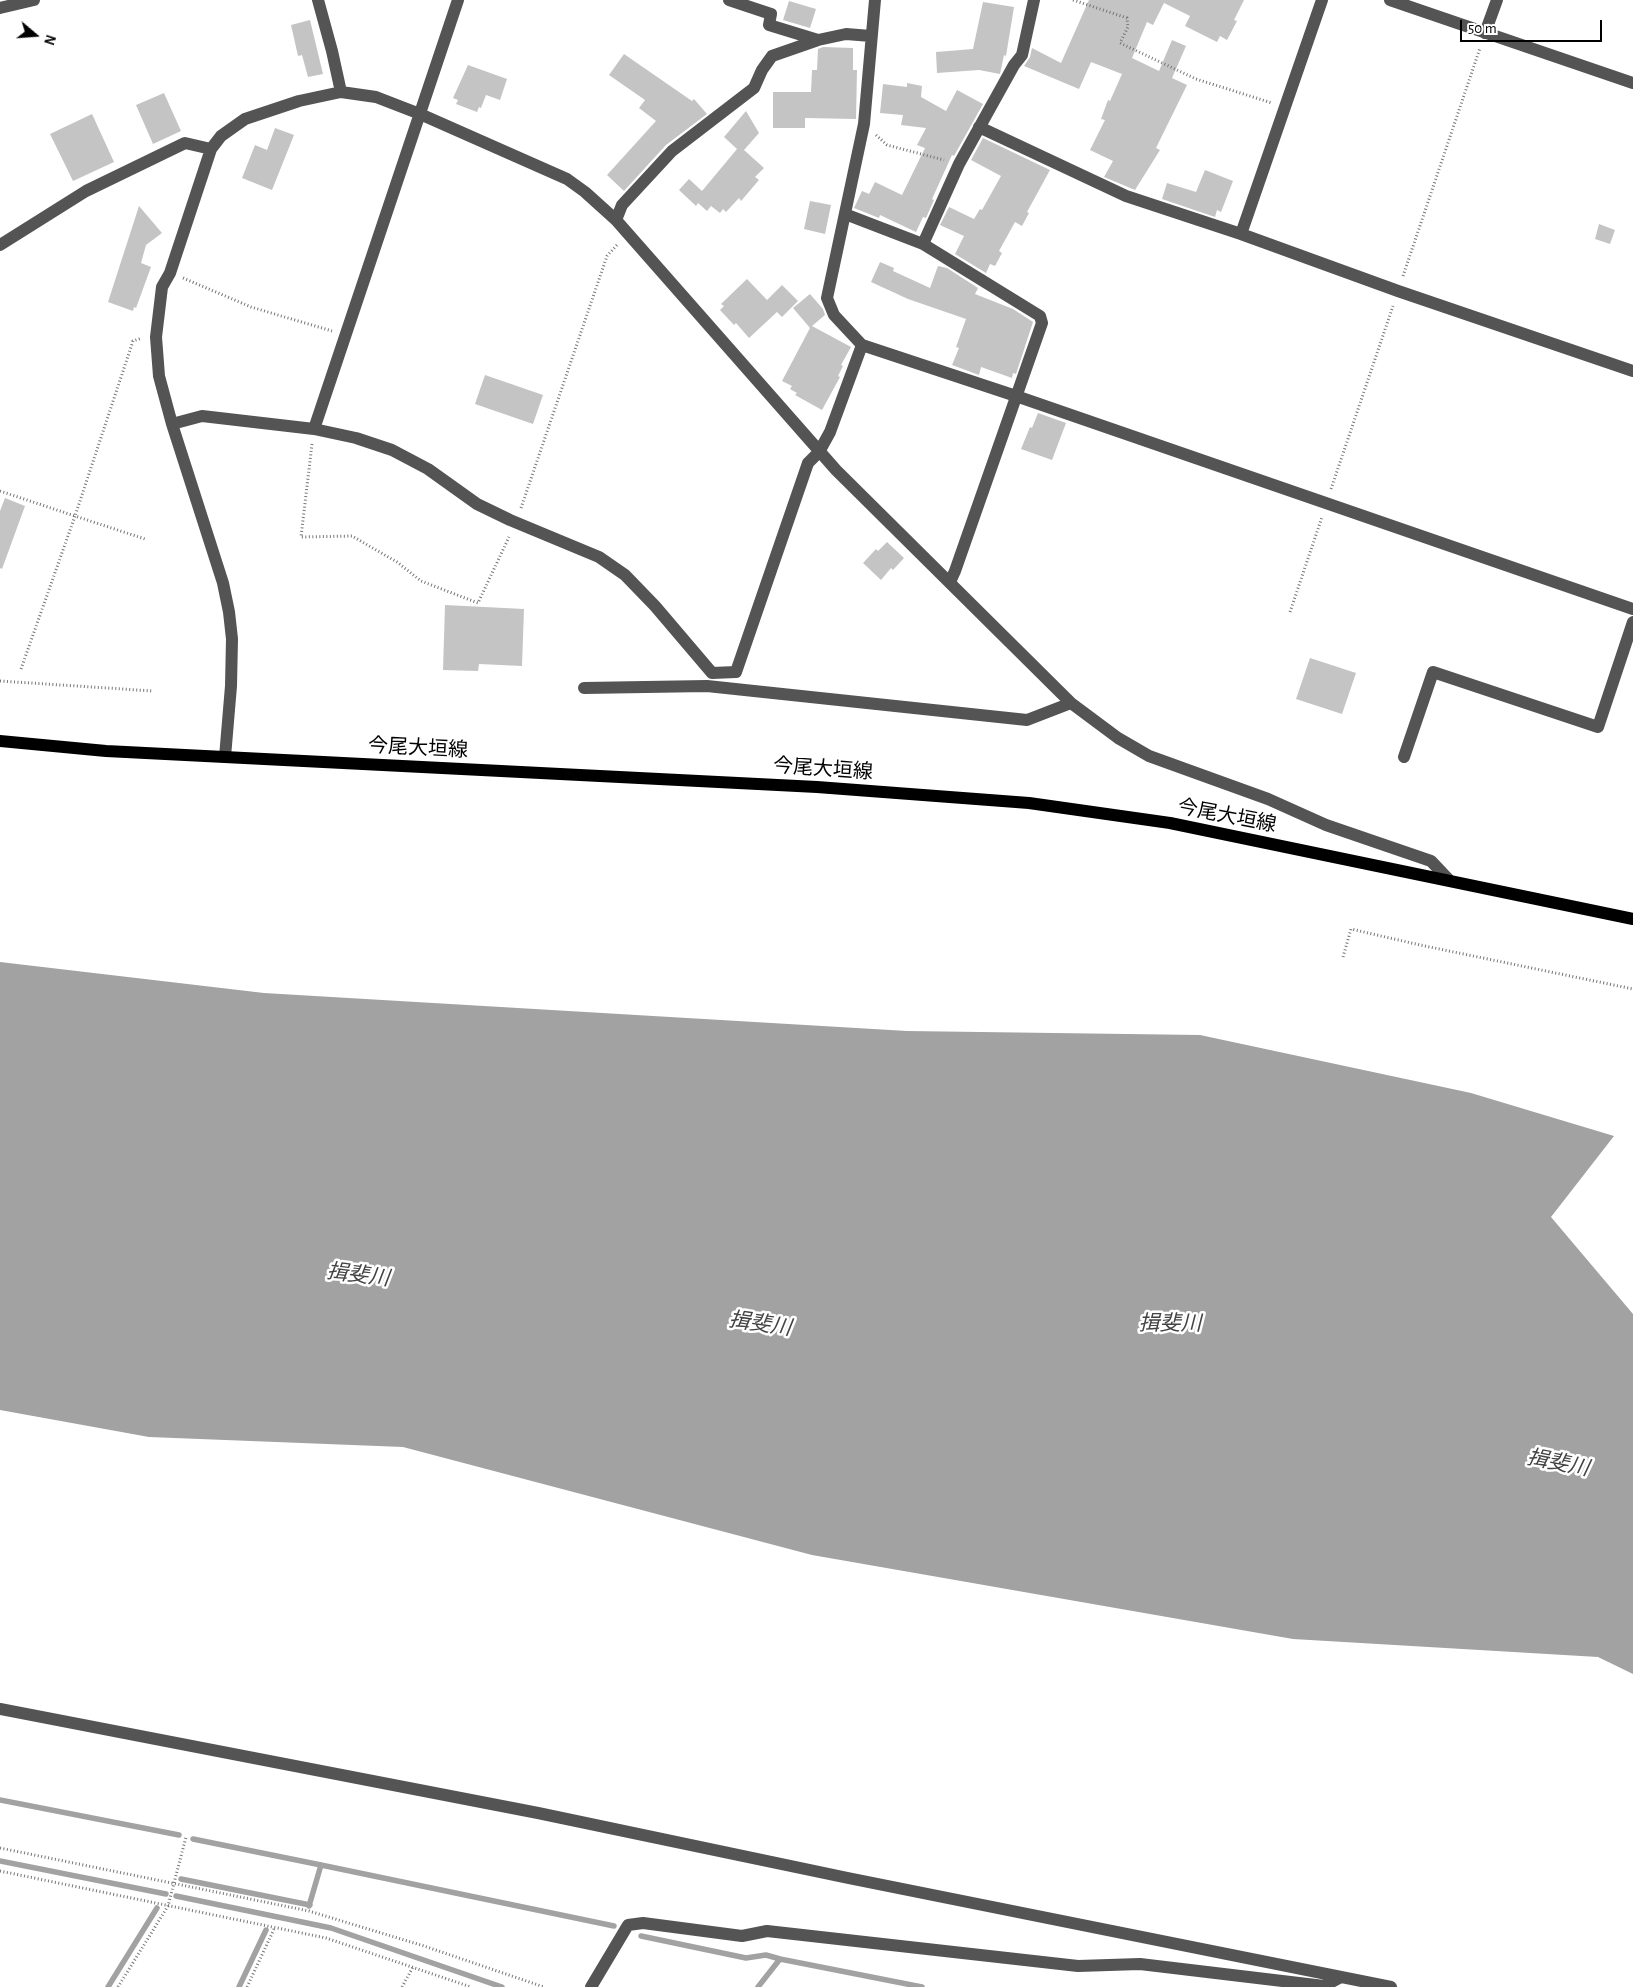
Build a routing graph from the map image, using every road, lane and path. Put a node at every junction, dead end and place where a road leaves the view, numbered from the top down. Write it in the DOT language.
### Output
graph roads {
  1 [pos="34,0"];
  2 [pos="318,0"];
  3 [pos="458,0"];
  4 [pos="729,0"];
  5 [pos="875,0"];
  6 [pos="1034,0"];
  7 [pos="1073,0"];
  8 [pos="1322,0"];
  9 [pos="1390,0"];
  10 [pos="1497,0"];
  11 [pos="0,8"];
  12 [pos="1485,33"];
  13 [pos="871,36"];
  14 [pos="818,40"];
  15 [pos="1633,83"];
  16 [pos="341,92"];
  17 [pos="1285,107"];
  18 [pos="420,114"];
  19 [pos="864,124"];
  20 [pos="979,127"];
  21 [pos="212,149"];
  22 [pos="960,164"];
  23 [pos="845,214"];
  24 [pos="616,220"];
  25 [pos="627,233"];
  26 [pos="1241,234"];
  27 [pos="922,244"];
  28 [pos="0,245"];
  29 [pos="170,273"];
  30 [pos="1398,291"];
  31 [pos="345,335"];
  32 [pos="156,337"];
  33 [pos="862,345"];
  34 [pos="1633,371"];
  35 [pos="1016,396"];
  36 [pos="172,424"];
  37 [pos="314,429"];
  38 [pos="819,452"];
  39 [pos="0,490"];
  40 [pos="1326,503"];
  41 [pos="75,516"];
  42 [pos="516,523"];
  43 [pos="144,539"];
  44 [pos="950,582"];
  45 [pos="1633,609"];
  46 [pos="1290,612"];
  47 [pos="1633,622"];
  48 [pos="21,669"];
  49 [pos="0,682"];
  50 [pos="584,688"];
  51 [pos="153,691"];
  52 [pos="1071,703"];
  53 [pos="0,741"];
  54 [pos="1404,756"];
  55 [pos="225,757"];
  56 [pos="1449,880"];
  57 [pos="1633,919"];
  58 [pos="1343,957"];
  59 [pos="1633,989"];
  60 [pos="0,1709"];
  61 [pos="186,1837"];
  62 [pos="0,1848"];
  63 [pos="0,1871"];
  64 [pos="174,1882"];
  65 [pos="168,1906"];
  66 [pos="275,1927"];
  67 [pos="413,1967"];
  68 [pos="1341,1977"];
  69 [pos="118,1987"];
  70 [pos="247,1987"];
  71 [pos="402,1987"];
  72 [pos="471,1987"];
  73 [pos="544,1987"];
  74 [pos="591,1987"];
  75 [pos="1391,1987"];
  1 -- 11 [label="street"];
  2 -- 16 [label="street"];
  3 -- 18 [label="street"];
  4 -- 14 [label="street"];
  5 -- 13 [label="street"];
  6 -- 20 [label="street"];
  7 -- 17 [label="path"];
  8 -- 17 [label="street"];
  9 -- 12 [label="street"];
  10 -- 12 [label="street"];
  12 -- 15 [label="street"];
  12 -- 30 [label="path"];
  13 -- 14 [label="street"];
  13 -- 19 [label="street"];
  14 -- 24 [label="street"];
  16 -- 18 [label="street"];
  16 -- 21 [label="street"];
  17 -- 26 [label="street"];
  18 -- 24 [label="street"];
  18 -- 31 [label="street"];
  19 -- 22 [label="path"];
  19 -- 23 [label="street"];
  20 -- 22 [label="street"];
  20 -- 26 [label="street"];
  21 -- 28 [label="street"];
  21 -- 29 [label="street"];
  22 -- 27 [label="street"];
  23 -- 27 [label="street"];
  23 -- 33 [label="street"];
  24 -- 25 [label="street"];
  25 -- 38 [label="street"];
  25 -- 42 [label="path"];
  26 -- 30 [label="street"];
  27 -- 35 [label="street"];
  29 -- 31 [label="path"];
  29 -- 32 [label="street"];
  30 -- 34 [label="street"];
  30 -- 40 [label="path"];
  31 -- 37 [label="street"];
  32 -- 36 [label="street"];
  32 -- 41 [label="path"];
  33 -- 35 [label="street"];
  33 -- 38 [label="street"];
  35 -- 40 [label="street"];
  35 -- 44 [label="street"];
  36 -- 37 [label="street"];
  36 -- 55 [label="street"];
  37 -- 42 [label="street"];
  37 -- 42 [label="path"];
  38 -- 42 [label="street"];
  38 -- 44 [label="street"];
  39 -- 41 [label="path"];
  40 -- 45 [label="street"];
  40 -- 46 [label="path"];
  41 -- 43 [label="path"];
  41 -- 48 [label="path"];
  44 -- 52 [label="street"];
  47 -- 54 [label="street"];
  49 -- 51 [label="path"];
  50 -- 52 [label="street"];
  52 -- 56 [label="street"];
  53 -- 55 [label="main road, 今尾大垣線"];
  55 -- 56 [label="main road, 今尾大垣線"];
  56 -- 57 [label="main road, 今尾大垣線"];
  58 -- 59 [label="path"];
  60 -- 68 [label="street"];
  61 -- 64 [label="path"];
  62 -- 64 [label="path"];
  63 -- 65 [label="path"];
  64 -- 65 [label="path"];
  64 -- 73 [label="path"];
  65 -- 66 [label="path"];
  65 -- 69 [label="path"];
  66 -- 67 [label="path"];
  66 -- 70 [label="path"];
  67 -- 71 [label="path"];
  67 -- 72 [label="path"];
  68 -- 74 [label="street"];
  68 -- 75 [label="street"];
}
